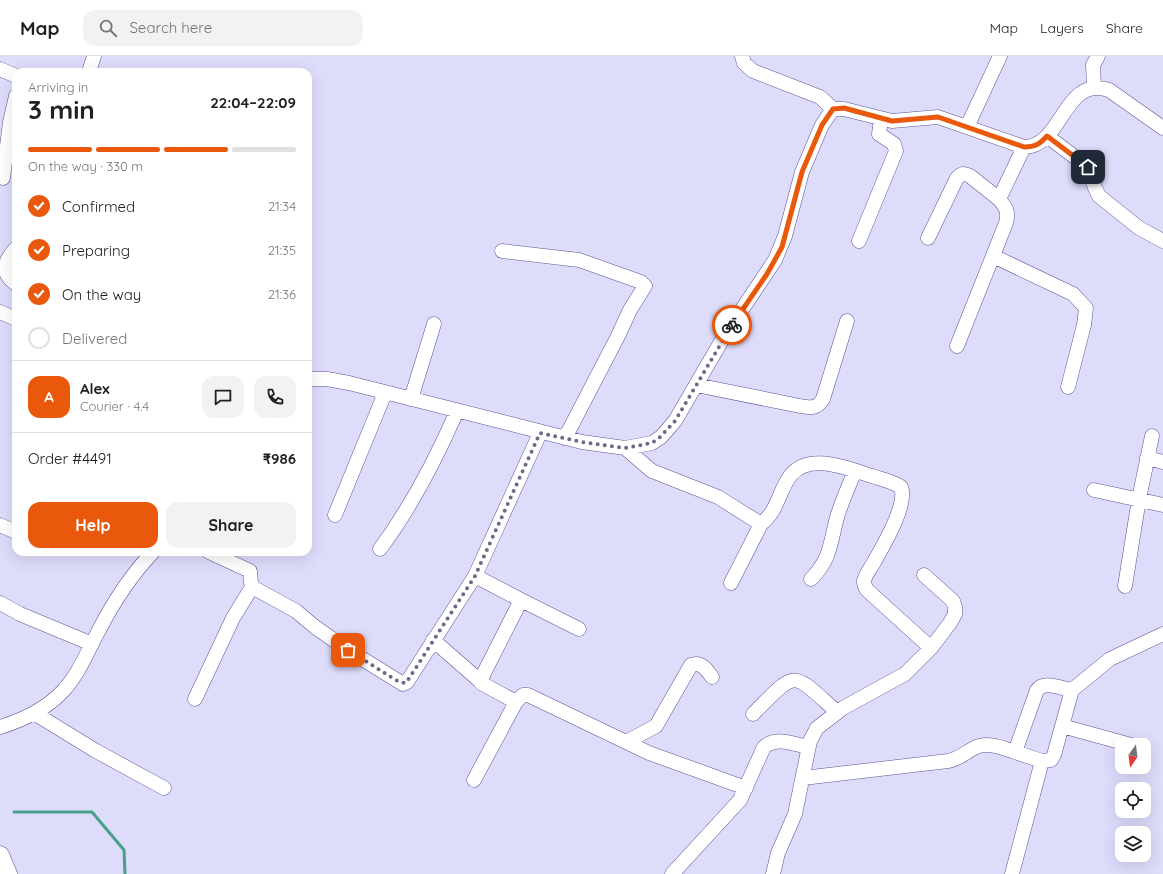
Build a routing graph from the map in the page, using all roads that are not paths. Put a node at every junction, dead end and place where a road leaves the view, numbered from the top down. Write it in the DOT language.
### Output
graph roads {
  1 [pos="94,56"];
  2 [pos="742,56"];
  3 [pos="1000,56"];
  4 [pos="1098,56"];
  5 [pos="90,68"];
  6 [pos="0,69"];
  7 [pos="12,74"];
  8 [pos="1094,87"];
  9 [pos="833,109"];
  10 [pos="12,113"];
  11 [pos="881,119"];
  12 [pos="967,127"];
  13 [pos="1163,128"];
  14 [pos="1047,136"];
  15 [pos="1024,147"];
  16 [pos="3,178"];
  17 [pos="999,199"];
  18 [pos="928,238"];
  19 [pos="859,241"];
  20 [pos="1163,241"];
  21 [pos="502,251"];
  22 [pos="12,253"];
  23 [pos="993,256"];
  24 [pos="12,282"];
  25 [pos="0,312"];
  26 [pos="12,317"];
  27 [pos="847,321"];
  28 [pos="434,324"];
  29 [pos="957,346"];
  30 [pos="312,379"];
  31 [pos="696,385"];
  32 [pos="1068,386"];
  33 [pos="385,393"];
  34 [pos="410,399"];
  35 [pos="457,411"];
  36 [pos="540,433"];
  37 [pos="1152,436"];
  38 [pos="565,438"];
  39 [pos="625,448"];
  40 [pos="1147,458"];
  41 [pos="1163,462"];
  42 [pos="855,471"];
  43 [pos="1094,490"];
  44 [pos="1139,499"];
  45 [pos="1163,505"];
  46 [pos="335,515"];
  47 [pos="761,524"];
  48 [pos="0,525"];
  49 [pos="12,530"];
  50 [pos="380,549"];
  51 [pos="146,556"];
  52 [pos="218,556"];
  53 [pos="924,575"];
  54 [pos="475,576"];
  55 [pos="811,579"];
  56 [pos="731,583"];
  57 [pos="1125,586"];
  58 [pos="252,587"];
  59 [pos="521,600"];
  60 [pos="0,603"];
  61 [pos="579,629"];
  62 [pos="1163,634"];
  63 [pos="433,640"];
  64 [pos="92,644"];
  65 [pos="931,648"];
  66 [pos="712,677"];
  67 [pos="480,681"];
  68 [pos="1072,690"];
  69 [pos="195,699"];
  70 [pos="516,702"];
  71 [pos="837,712"];
  72 [pos="34,713"];
  73 [pos="753,714"];
  74 [pos="1062,726"];
  75 [pos="0,727"];
  76 [pos="1115,741"];
  77 [pos="626,742"];
  78 [pos="808,748"];
  79 [pos="1015,752"];
  80 [pos="1042,761"];
  81 [pos="803,778"];
  82 [pos="474,780"];
  83 [pos="164,788"];
  84 [pos="746,788"];
  85 [pos="0,855"];
  86 [pos="8,874"];
  87 [pos="672,874"];
  88 [pos="773,874"];
  89 [pos="1012,874"];
  1 -- 5 [label="street"];
  2 -- 9 [label="street"];
  3 -- 12 [label="street"];
  4 -- 8 [label="street"];
  6 -- 7 [label="street"];
  8 -- 13 [label="street"];
  8 -- 14 [label="street"];
  9 -- 11 [label="street"];
  9 -- 31 [label="street"];
  10 -- 16 [label="street"];
  11 -- 12 [label="street"];
  11 -- 19 [label="street"];
  12 -- 15 [label="street"];
  14 -- 15 [label="street"];
  14 -- 20 [label="street"];
  15 -- 17 [label="street"];
  17 -- 18 [label="street"];
  17 -- 23 [label="street"];
  21 -- 38 [label="street"];
  22 -- 24 [label="street"];
  23 -- 29 [label="street"];
  23 -- 32 [label="street"];
  25 -- 26 [label="street"];
  27 -- 31 [label="street"];
  28 -- 34 [label="street"];
  30 -- 33 [label="street"];
  31 -- 39 [label="street"];
  33 -- 34 [label="street"];
  33 -- 46 [label="street"];
  34 -- 35 [label="street"];
  35 -- 36 [label="street"];
  35 -- 50 [label="street"];
  36 -- 38 [label="street"];
  36 -- 54 [label="street"];
  37 -- 40 [label="street"];
  38 -- 39 [label="street"];
  39 -- 47 [label="street"];
  40 -- 41 [label="street"];
  40 -- 44 [label="street"];
  42 -- 47 [label="street"];
  42 -- 55 [label="street"];
  42 -- 65 [label="street"];
  43 -- 44 [label="street"];
  44 -- 45 [label="street"];
  44 -- 57 [label="street"];
  47 -- 56 [label="street"];
  48 -- 49 [label="street"];
  51 -- 64 [label="street"];
  52 -- 58 [label="street"];
  53 -- 65 [label="street"];
  54 -- 59 [label="street"];
  54 -- 63 [label="street"];
  58 -- 63 [label="street"];
  58 -- 69 [label="street"];
  59 -- 61 [label="street"];
  59 -- 67 [label="street"];
  60 -- 64 [label="street"];
  62 -- 68 [label="street"];
  63 -- 67 [label="street"];
  64 -- 72 [label="street"];
  65 -- 71 [label="street"];
  66 -- 77 [label="street"];
  67 -- 70 [label="street"];
  68 -- 74 [label="street"];
  68 -- 79 [label="street"];
  70 -- 77 [label="street"];
  70 -- 82 [label="street"];
  71 -- 73 [label="street"];
  71 -- 78 [label="street"];
  72 -- 75 [label="street"];
  72 -- 83 [label="street"];
  74 -- 76 [label="street"];
  74 -- 80 [label="street"];
  77 -- 84 [label="street"];
  78 -- 81 [label="street"];
  78 -- 84 [label="street"];
  79 -- 80 [label="street"];
  79 -- 81 [label="street"];
  80 -- 89 [label="street"];
  81 -- 88 [label="street"];
  84 -- 87 [label="street"];
  85 -- 86 [label="main road"];
}
